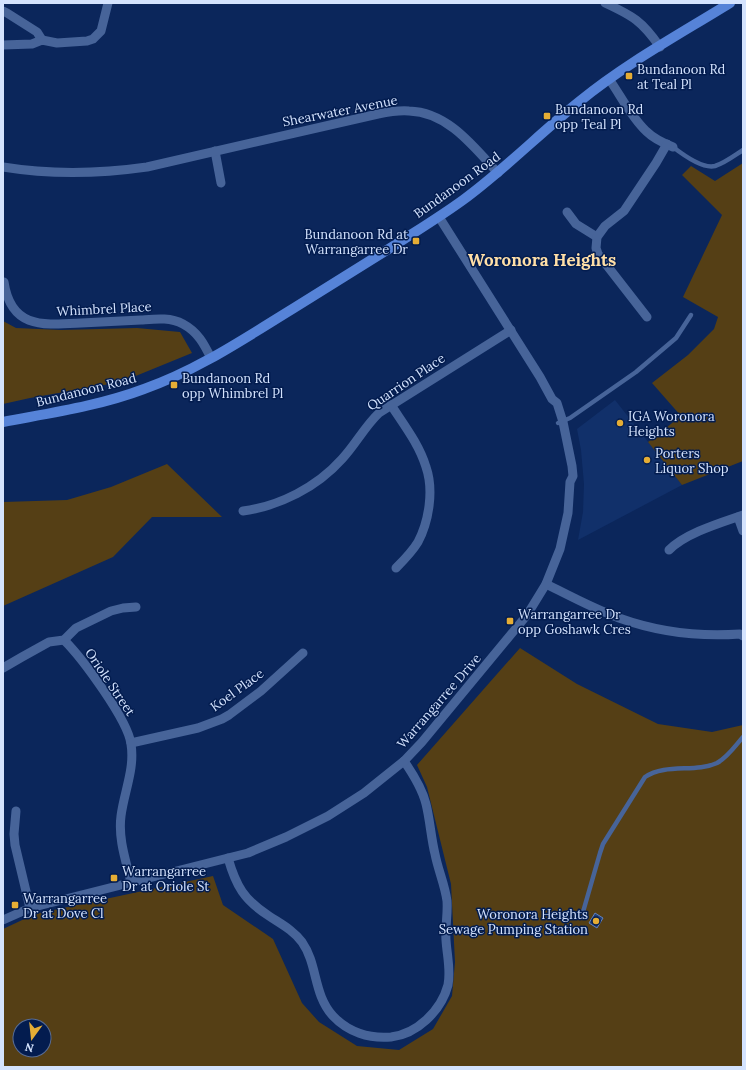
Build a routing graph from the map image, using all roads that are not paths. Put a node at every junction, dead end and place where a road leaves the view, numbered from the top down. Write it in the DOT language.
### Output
graph roads {
  1 [pos="108,3"];
  2 [pos="605,3"];
  3 [pos="730,3"];
  4 [pos="3,11"];
  5 [pos="42,40"];
  6 [pos="3,45"];
  7 [pos="660,47"];
  8 [pos="609,79"];
  9 [pos="670,146"];
  10 [pos="743,150"];
  11 [pos="215,152"];
  12 [pos="3,167"];
  13 [pos="498,174"];
  14 [pos="221,183"];
  15 [pos="567,212"];
  16 [pos="439,217"];
  17 [pos="597,236"];
  18 [pos="4,282"];
  19 [pos="691,315"];
  20 [pos="647,317"];
  21 [pos="511,330"];
  22 [pos="211,358"];
  23 [pos="391,405"];
  24 [pos="3,422"];
  25 [pos="561,422"];
  26 [pos="243,511"];
  27 [pos="741,516"];
  28 [pos="743,532"];
  29 [pos="669,550"];
  30 [pos="396,568"];
  31 [pos="546,584"];
  32 [pos="136,607"];
  33 [pos="742,633"];
  34 [pos="64,640"];
  35 [pos="303,653"];
  36 [pos="3,668"];
  37 [pos="743,737"];
  38 [pos="131,743"];
  39 [pos="404,761"];
  40 [pos="16,811"];
  41 [pos="228,858"];
  42 [pos="131,882"];
  43 [pos="30,908"];
  44 [pos="583,912"];
  45 [pos="3,920"];
  1 -- 5 [label="street"];
  2 -- 7 [label="street"];
  3 -- 7 [label="street, Bundanoon Road"];
  4 -- 5 [label="street"];
  5 -- 6 [label="street"];
  7 -- 8 [label="street, Bundanoon Road"];
  8 -- 9 [label="street"];
  8 -- 13 [label="street, Bundanoon Road"];
  9 -- 10 [label="lane"];
  9 -- 17 [label="street"];
  11 -- 12 [label="street, Shearwater Avenue"];
  11 -- 13 [label="street, Shearwater Avenue"];
  11 -- 14 [label="street"];
  13 -- 16 [label="street, Bundanoon Road"];
  15 -- 17 [label="street"];
  16 -- 21 [label="street, Warrangarree Drive"];
  16 -- 22 [label="street, Bundanoon Road"];
  17 -- 20 [label="street"];
  18 -- 22 [label="street, Whimbrel Place"];
  19 -- 25 [label="lane"];
  21 -- 23 [label="street, Quarrion Place"];
  21 -- 25 [label="street, Warrangarree Drive"];
  22 -- 24 [label="street, Bundanoon Road"];
  23 -- 26 [label="street, Quarrion Place"];
  23 -- 30 [label="street"];
  25 -- 31 [label="street, Warrangarree Drive"];
  27 -- 28 [label="street"];
  27 -- 29 [label="street"];
  31 -- 33 [label="street"];
  31 -- 39 [label="street, Warrangarree Drive"];
  32 -- 34 [label="street"];
  34 -- 36 [label="street"];
  34 -- 38 [label="street, Oriole Street"];
  35 -- 38 [label="street, Koel Place"];
  37 -- 44 [label="lane"];
  38 -- 42 [label="street, Oriole Street"];
  39 -- 41 [label="street, Warrangarree Drive"];
  39 -- 41 [label="street"];
  40 -- 43 [label="street"];
  41 -- 42 [label="street, Warrangarree Drive"];
  42 -- 43 [label="street, Warrangarree Drive"];
  43 -- 45 [label="street, Warrangarree Drive"];
}
